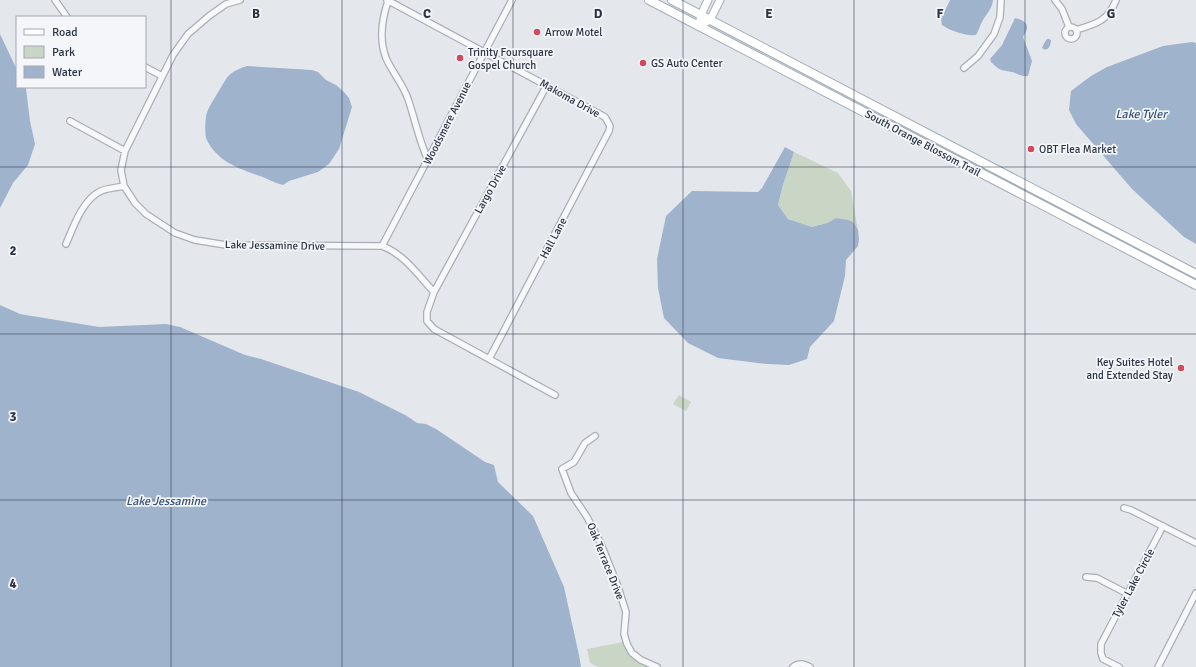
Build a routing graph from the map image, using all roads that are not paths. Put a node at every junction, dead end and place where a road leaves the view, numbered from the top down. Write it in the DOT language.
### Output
graph roads {
  1 [pos="55,0"];
  2 [pos="240,0"];
  3 [pos="388,0"];
  4 [pos="512,0"];
  5 [pos="649,0"];
  6 [pos="672,0"];
  7 [pos="708,0"];
  8 [pos="720,0"];
  9 [pos="1001,0"];
  10 [pos="1055,0"];
  11 [pos="1116,0"];
  12 [pos="701,15"];
  13 [pos="66,16"];
  14 [pos="710,20"];
  15 [pos="698,26"];
  16 [pos="1069,28"];
  17 [pos="1076,30"];
  18 [pos="484,51"];
  19 [pos="146,68"];
  20 [pos="964,68"];
  21 [pos="162,76"];
  22 [pos="546,85"];
  23 [pos="605,117"];
  24 [pos="70,121"];
  25 [pos="908,135"];
  26 [pos="930,135"];
  27 [pos="125,151"];
  28 [pos="428,160"];
  29 [pos="1002,184"];
  30 [pos="1024,184"];
  31 [pos="124,186"];
  32 [pos="66,244"];
  33 [pos="382,246"];
  34 [pos="1172,273"];
  35 [pos="1196,273"];
  36 [pos="1196,285"];
  37 [pos="434,292"];
  38 [pos="489,359"];
  39 [pos="555,395"];
  40 [pos="595,436"];
  41 [pos="1124,508"];
  42 [pos="1163,526"];
  43 [pos="1196,543"];
  44 [pos="1086,577"];
  45 [pos="1196,593"];
  46 [pos="1128,594"];
  47 [pos="657,667"];
  48 [pos="793,667"];
  49 [pos="810,667"];
  50 [pos="1119,667"];
  51 [pos="1158,667"];
  1 -- 13 [label="street"];
  2 -- 21 [label="street, Lake Jessamine Drive"];
  3 -- 18 [label="street, Makoma Drive"];
  3 -- 28 [label="street"];
  4 -- 18 [label="street, Woodsmere Avenue"];
  5 -- 15 [label="main road, South Orange Blossom Trail"];
  6 -- 12 [label="main road, South Orange Blossom Trail"];
  7 -- 12 [label="main road"];
  8 -- 14 [label="main road"];
  9 -- 20 [label="street"];
  10 -- 16 [label="street"];
  11 -- 17 [label="street"];
  12 -- 14 [label="main road, South Orange Blossom Trail"];
  12 -- 15 [label="main road"];
  14 -- 15 [label="main road"];
  14 -- 26 [label="main road, South Orange Blossom Trail"];
  15 -- 25 [label="main road, South Orange Blossom Trail"];
  16 -- 17 [label="street"];
  16 -- 17 [label="street"];
  18 -- 22 [label="street, Makoma Drive"];
  18 -- 28 [label="street, Woodsmere Avenue"];
  19 -- 21 [label="street"];
  21 -- 27 [label="street, Lake Jessamine Drive"];
  22 -- 23 [label="street, Makoma Drive"];
  22 -- 37 [label="street, Largo Drive"];
  23 -- 38 [label="street, Hall Lane"];
  24 -- 27 [label="street"];
  25 -- 26 [label="main road"];
  25 -- 29 [label="main road, South Orange Blossom Trail"];
  26 -- 30 [label="main road, South Orange Blossom Trail"];
  27 -- 31 [label="street, Lake Jessamine Drive"];
  28 -- 33 [label="street, Woodsmere Avenue"];
  29 -- 30 [label="main road"];
  29 -- 34 [label="main road, South Orange Blossom Trail"];
  30 -- 35 [label="main road, South Orange Blossom Trail"];
  31 -- 32 [label="street"];
  31 -- 33 [label="street, Lake Jessamine Drive"];
  33 -- 37 [label="street, Lake Jessamine Drive"];
  34 -- 35 [label="main road"];
  34 -- 36 [label="main road, South Orange Blossom Trail"];
  37 -- 38 [label="street"];
  38 -- 39 [label="street"];
  40 -- 47 [label="street, Oak Terrace Drive"];
  41 -- 42 [label="street"];
  42 -- 43 [label="street"];
  42 -- 46 [label="street, Tyler Lake Circle"];
  44 -- 46 [label="street"];
  45 -- 51 [label="street"];
  46 -- 50 [label="street, Tyler Lake Circle"];
  48 -- 49 [label="street"];
}
